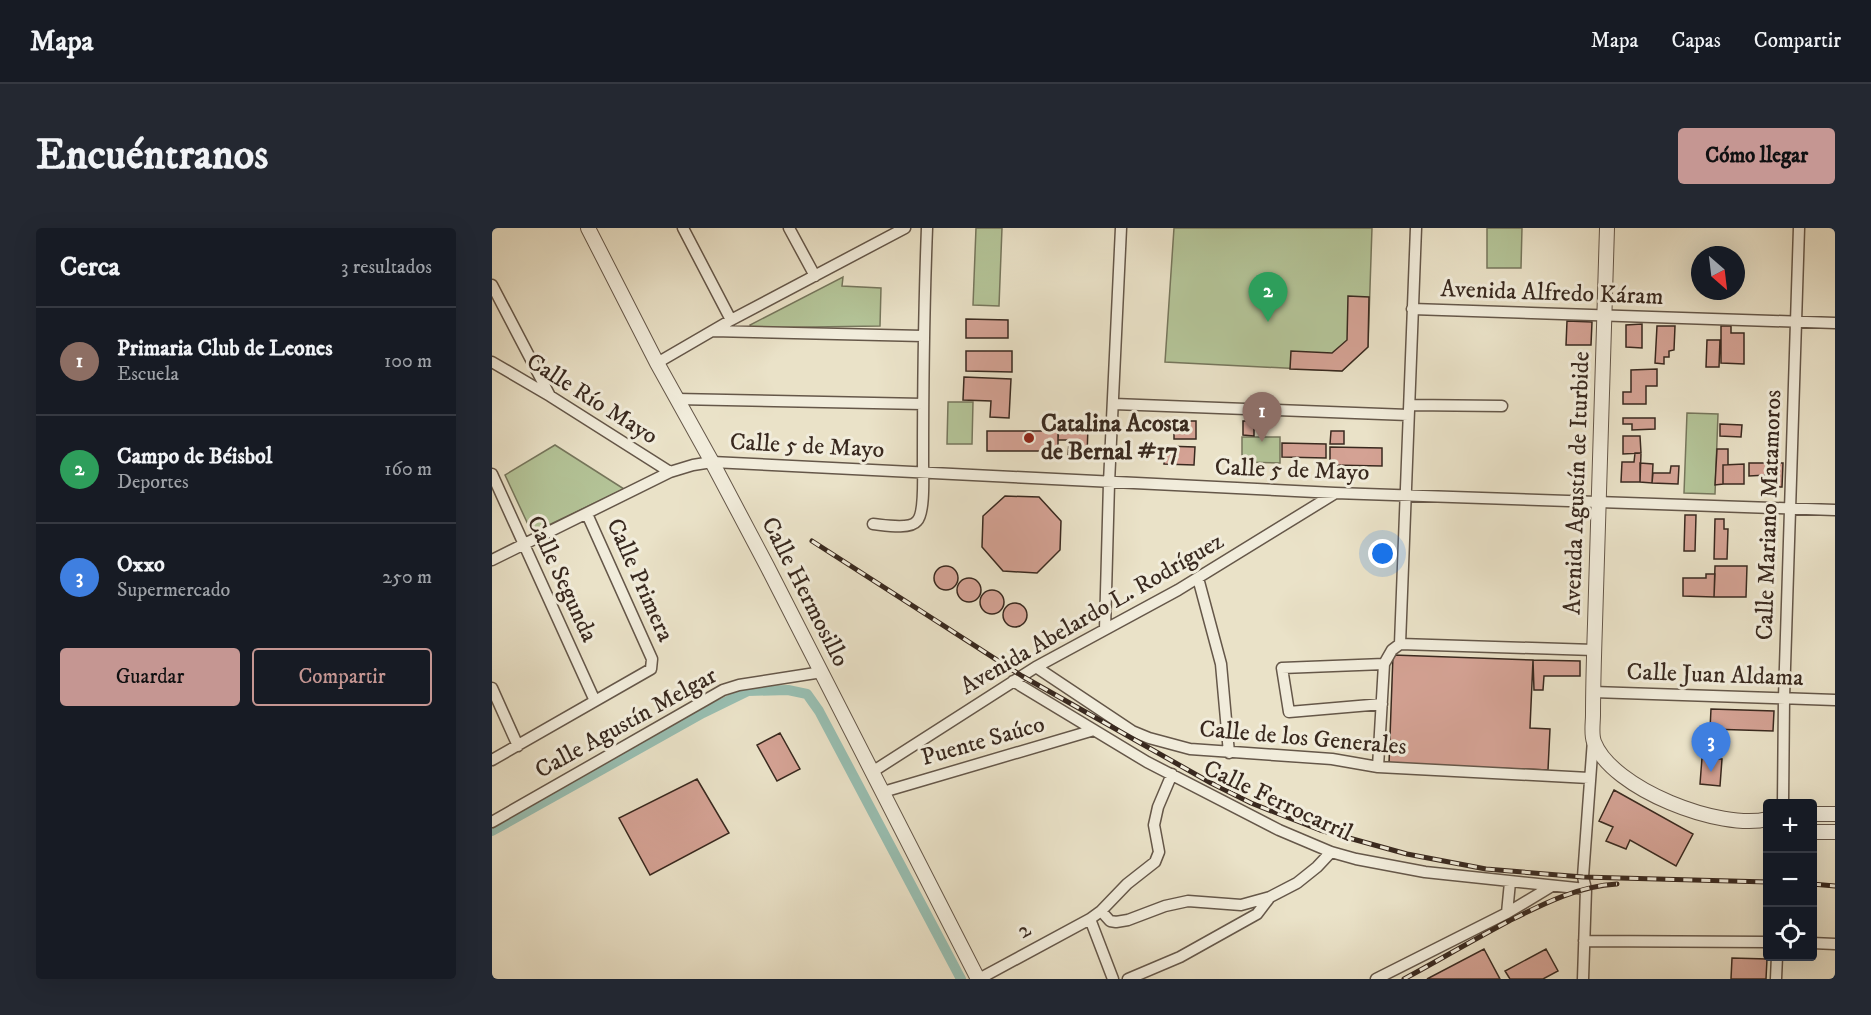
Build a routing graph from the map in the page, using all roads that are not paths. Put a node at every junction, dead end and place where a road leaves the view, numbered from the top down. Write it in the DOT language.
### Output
graph roads {
  1 [pos="588,228"];
  2 [pos="683,228"];
  3 [pos="789,228"];
  4 [pos="927,228"];
  5 [pos="1121,228"];
  6 [pos="1416,228"];
  7 [pos="1607,228"];
  8 [pos="1799,228"];
  9 [pos="898,230"];
  10 [pos="815,276"];
  11 [pos="492,285"];
  12 [pos="1412,309"];
  13 [pos="1604,316"];
  14 [pos="731,320"];
  15 [pos="1796,321"];
  16 [pos="1835,323"];
  17 [pos="713,331"];
  18 [pos="923,336"];
  19 [pos="492,362"];
  20 [pos="657,363"];
  21 [pos="550,396"];
  22 [pos="676,399"];
  23 [pos="923,404"];
  24 [pos="1114,404"];
  25 [pos="1502,406"];
  26 [pos="1409,410"];
  27 [pos="712,462"];
  28 [pos="670,472"];
  29 [pos="923,473"];
  30 [pos="492,474"];
  31 [pos="1109,483"];
  32 [pos="1335,493"];
  33 [pos="1406,495"];
  34 [pos="1599,501"];
  35 [pos="1790,508"];
  36 [pos="1835,510"];
  37 [pos="587,514"];
  38 [pos="873,524"];
  39 [pos="523,545"];
  40 [pos="492,560"];
  41 [pos="1198,578"];
  42 [pos="1105,629"];
  43 [pos="1400,644"];
  44 [pos="1594,650"];
  45 [pos="1384,664"];
  46 [pos="1036,667"];
  47 [pos="822,672"];
  48 [pos="1013,681"];
  49 [pos="492,688"];
  50 [pos="1593,693"];
  51 [pos="1784,698"];
  52 [pos="1835,700"];
  53 [pos="595,701"];
  54 [pos="1382,704"];
  55 [pos="1094,730"];
  56 [pos="1593,740"];
  57 [pos="518,746"];
  58 [pos="1229,753"];
  59 [pos="492,760"];
  60 [pos="1378,767"];
  61 [pos="872,772"];
  62 [pos="1172,774"];
  63 [pos="1589,778"];
  64 [pos="883,792"];
  65 [pos="1783,799"];
  66 [pos="1817,814"];
  67 [pos="1835,814"];
  68 [pos="1763,821"];
  69 [pos="492,822"];
  70 [pos="1817,832"];
  71 [pos="1835,832"];
  72 [pos="1331,852"];
  73 [pos="1510,882"];
  74 [pos="1552,886"];
  75 [pos="1586,889"];
  76 [pos="1270,897"];
  77 [pos="1101,911"];
  78 [pos="1507,913"];
  79 [pos="1090,919"];
  80 [pos="1584,941"];
  81 [pos="1763,942"];
  82 [pos="1817,943"];
  83 [pos="1835,944"];
  84 [pos="1777,961"];
  85 [pos="978,979"];
  86 [pos="1113,979"];
  87 [pos="1128,979"];
  88 [pos="1376,979"];
  89 [pos="1583,979"];
  90 [pos="1776,979"];
  1 -- 20 [label="street, Calle Hermosillo"];
  2 -- 14 [label="street"];
  3 -- 10 [label="street"];
  4 -- 18 [label="street"];
  5 -- 24 [label="street"];
  6 -- 12 [label="street"];
  7 -- 13 [label="street, Avenida Agustín de Iturbide"];
  8 -- 15 [label="street, Calle Mariano Matamoros"];
  9 -- 10 [label="street"];
  10 -- 14 [label="street"];
  11 -- 21 [label="street"];
  12 -- 13 [label="street, Avenida Alfredo Káram"];
  12 -- 26 [label="street"];
  13 -- 15 [label="street, Avenida Alfredo Káram"];
  13 -- 34 [label="street, Avenida Agustín de Iturbide"];
  14 -- 17 [label="street"];
  15 -- 16 [label="street, Avenida Alfredo Káram"];
  15 -- 35 [label="street, Calle Mariano Matamoros"];
  17 -- 18 [label="street"];
  17 -- 20 [label="street"];
  18 -- 23 [label="street"];
  19 -- 21 [label="street, Calle Río Mayo"];
  20 -- 22 [label="street, Calle Hermosillo"];
  21 -- 28 [label="street, Calle Río Mayo"];
  22 -- 23 [label="street"];
  22 -- 27 [label="street, Calle Hermosillo"];
  23 -- 29 [label="street"];
  24 -- 26 [label="street"];
  24 -- 31 [label="street"];
  25 -- 26 [label="street"];
  26 -- 33 [label="street"];
  27 -- 28 [label="street, Calle 5 de Mayo"];
  27 -- 29 [label="street, Calle 5 de Mayo"];
  27 -- 47 [label="street, Calle Hermosillo"];
  28 -- 37 [label="street, Calle 5 de Mayo"];
  29 -- 31 [label="street, Calle 5 de Mayo"];
  29 -- 38 [label="street"];
  30 -- 39 [label="street, Calle Segunda"];
  31 -- 32 [label="street, Calle 5 de Mayo"];
  31 -- 42 [label="street"];
  32 -- 33 [label="street, Calle 5 de Mayo"];
  32 -- 41 [label="street, Avenida Abelardo L. Rodríguez"];
  33 -- 34 [label="street, Calle 5 de Mayo"];
  33 -- 43 [label="street"];
  34 -- 35 [label="street, Calle 5 de Mayo"];
  34 -- 44 [label="street, Avenida Agustín de Iturbide"];
  35 -- 36 [label="street, Calle 5 de Mayo"];
  35 -- 51 [label="street, Calle Mariano Matamoros"];
  37 -- 39 [label="street, Calle 5 de Mayo"];
  37 -- 53 [label="street, Calle Primera"];
  39 -- 40 [label="street, Calle 5 de Mayo"];
  39 -- 53 [label="street, Calle Segunda"];
  41 -- 42 [label="street, Avenida Abelardo L. Rodríguez"];
  41 -- 58 [label="street"];
  42 -- 46 [label="street, Avenida Abelardo L. Rodríguez"];
  43 -- 44 [label="street"];
  43 -- 45 [label="street"];
  44 -- 50 [label="street, Avenida Agustín de Iturbide"];
  45 -- 54 [label="street"];
  45 -- 54 [label="street"];
  46 -- 48 [label="street, Avenida Abelardo L. Rodríguez"];
  46 -- 58 [label="street, Calle de los Generales"];
  47 -- 61 [label="street, Calle Hermosillo"];
  47 -- 69 [label="street, Calle Agustín Melgar"];
  48 -- 55 [label="street, Calle Ferrocarril"];
  48 -- 61 [label="street, Avenida Abelardo L. Rodríguez"];
  49 -- 57 [label="street"];
  50 -- 51 [label="street, Calle Juan Aldama"];
  50 -- 56 [label="street, Avenida Agustín de Iturbide"];
  51 -- 52 [label="street, Calle Juan Aldama"];
  51 -- 65 [label="street, Calle Mariano Matamoros"];
  53 -- 57 [label="street"];
  54 -- 60 [label="street"];
  55 -- 62 [label="street, Calle Ferrocarril"];
  55 -- 64 [label="street, Puente Saúco"];
  56 -- 63 [label="street"];
  56 -- 68 [label="street"];
  57 -- 59 [label="street"];
  58 -- 60 [label="street, Calle de los Generales"];
  60 -- 63 [label="street, Calle de los Generales"];
  61 -- 64 [label="street, Calle Hermosillo"];
  62 -- 72 [label="street, Calle Ferrocarril"];
  62 -- 77 [label="street, 2"];
  63 -- 75 [label="street"];
  64 -- 85 [label="street, Calle Hermosillo"];
  66 -- 67 [label="street"];
  70 -- 71 [label="street"];
  72 -- 73 [label="street, Calle Ferrocarril"];
  72 -- 76 [label="street"];
  73 -- 74 [label="street, Calle Ferrocarril"];
  73 -- 78 [label="street"];
  74 -- 75 [label="street, Calle Ferrocarril"];
  74 -- 78 [label="street"];
  75 -- 80 [label="street"];
  76 -- 77 [label="street"];
  76 -- 87 [label="street"];
  77 -- 79 [label="street, 2"];
  78 -- 88 [label="street"];
  79 -- 85 [label="street, 2"];
  79 -- 86 [label="street"];
  80 -- 81 [label="street"];
  80 -- 89 [label="street"];
  82 -- 83 [label="street"];
  84 -- 90 [label="street"];
}
